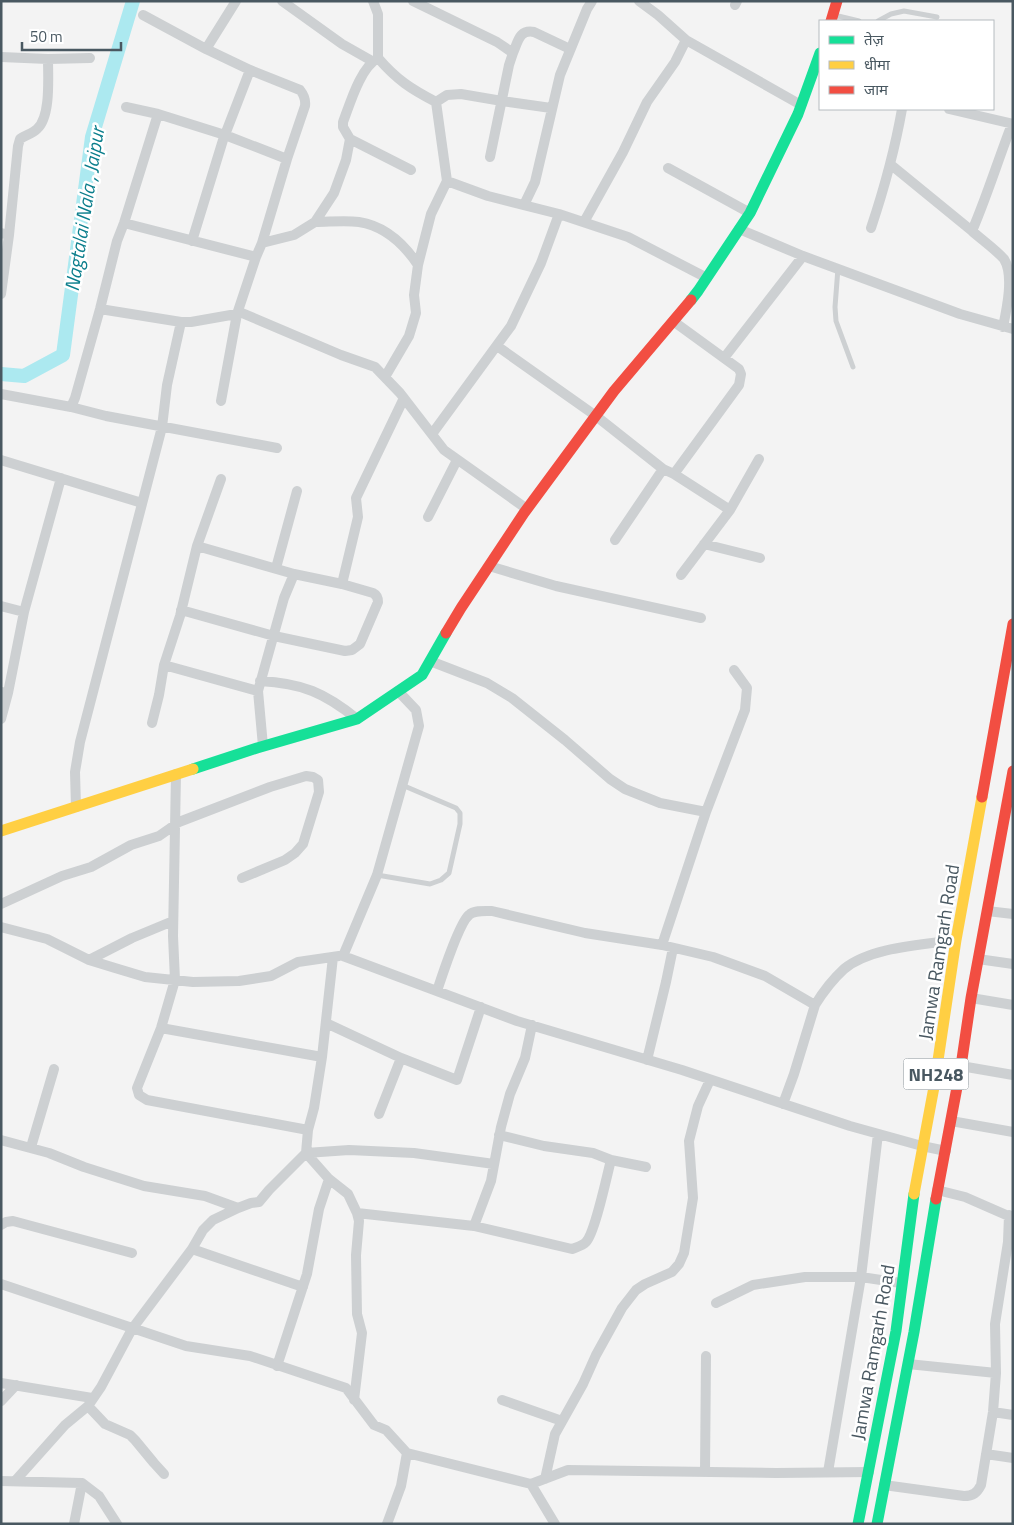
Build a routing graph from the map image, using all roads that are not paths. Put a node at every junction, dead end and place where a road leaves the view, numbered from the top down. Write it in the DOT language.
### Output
graph roads {
  1 [pos="236,1"];
  2 [pos="282,1"];
  3 [pos="373,1"];
  4 [pos="413,1"];
  5 [pos="592,1"];
  6 [pos="639,1"];
  7 [pos="837,1"];
  8 [pos="143,16"];
  9 [pos="936,16"];
  10 [pos="832,18"];
  11 [pos="850,20"];
  12 [pos="880,20"];
  13 [pos="686,40"];
  14 [pos="206,49"];
  15 [pos="570,49"];
  16 [pos="513,53"];
  17 [pos="1,58"];
  18 [pos="90,58"];
  19 [pos="48,59"];
  20 [pos="375,60"];
  21 [pos="819,60"];
  22 [pos="250,70"];
  23 [pos="816,80"];
  24 [pos="502,101"];
  25 [pos="436,102"];
  26 [pos="801,105"];
  27 [pos="126,107"];
  28 [pos="551,108"];
  29 [pos="902,110"];
  30 [pos="953,110"];
  31 [pos="158,114"];
  32 [pos="1012,124"];
  33 [pos="225,135"];
  34 [pos="350,139"];
  35 [pos="490,158"];
  36 [pos="287,159"];
  37 [pos="890,164"];
  38 [pos="668,168"];
  39 [pos="411,170"];
  40 [pos="447,182"];
  41 [pos="524,205"];
  42 [pos="750,213"];
  43 [pos="559,214"];
  44 [pos="315,222"];
  45 [pos="584,222"];
  46 [pos="124,223"];
  47 [pos="871,228"];
  48 [pos="739,229"];
  49 [pos="972,231"];
  50 [pos="5,234"];
  51 [pos="192,241"];
  52 [pos="262,243"];
  53 [pos="803,256"];
  54 [pos="256,257"];
  55 [pos="418,266"];
  56 [pos="838,268"];
  57 [pos="707,278"];
  58 [pos="1,294"];
  59 [pos="100,309"];
  60 [pos="237,314"];
  61 [pos="673,321"];
  62 [pos="181,322"];
  63 [pos="1008,328"];
  64 [pos="496,346"];
  65 [pos="724,358"];
  66 [pos="853,367"];
  67 [pos="385,377"];
  68 [pos="1,394"];
  69 [pos="404,398"];
  70 [pos="221,401"];
  71 [pos="71,407"];
  72 [pos="596,416"];
  73 [pos="162,427"];
  74 [pos="432,434"];
  75 [pos="277,448"];
  76 [pos="759,459"];
  77 [pos="1,460"];
  78 [pos="457,460"];
  79 [pos="663,469"];
  80 [pos="674,474"];
  81 [pos="61,478"];
  82 [pos="221,479"];
  83 [pos="298,492"];
  84 [pos="142,503"];
  85 [pos="528,509"];
  86 [pos="730,510"];
  87 [pos="428,517"];
  88 [pos="615,540"];
  89 [pos="704,544"];
  90 [pos="197,546"];
  91 [pos="760,558"];
  92 [pos="489,566"];
  93 [pos="276,568"];
  94 [pos="294,574"];
  95 [pos="681,575"];
  96 [pos="342,584"];
  97 [pos="1,606"];
  98 [pos="181,610"];
  99 [pos="24,612"];
  100 [pos="701,618"];
  101 [pos="1013,624"];
  102 [pos="274,636"];
  103 [pos="430,661"];
  104 [pos="164,665"];
  105 [pos="734,670"];
  106 [pos="259,686"];
  107 [pos="398,691"];
  108 [pos="4,692"];
  109 [pos="1,719"];
  110 [pos="357,719"];
  111 [pos="152,723"];
  112 [pos="263,746"];
  113 [pos="1013,771"];
  114 [pos="176,774"];
  115 [pos="402,785"];
  116 [pos="76,806"];
  117 [pos="706,812"];
  118 [pos="176,824"];
  119 [pos="1,831"];
  120 [pos="1008,832"];
  121 [pos="377,875"];
  122 [pos="242,878"];
  123 [pos="1,904"];
  124 [pos="987,910"];
  125 [pos="1013,914"];
  126 [pos="173,921"];
  127 [pos="1,927"];
  128 [pos="956,940"];
  129 [pos="668,946"];
  130 [pos="338,956"];
  131 [pos="978,959"];
  132 [pos="89,960"];
  133 [pos="1013,964"];
  134 [pos="175,980"];
  135 [pos="437,991"];
  136 [pos="971,998"];
  137 [pos="814,1005"];
  138 [pos="1013,1005"];
  139 [pos="481,1008"];
  140 [pos="326,1023"];
  141 [pos="532,1025"];
  142 [pos="162,1028"];
  143 [pos="322,1057"];
  144 [pos="401,1058"];
  145 [pos="647,1060"];
  146 [pos="961,1066"];
  147 [pos="54,1069"];
  148 [pos="1013,1075"];
  149 [pos="710,1080"];
  150 [pos="783,1104"];
  151 [pos="379,1114"];
  152 [pos="951,1121"];
  153 [pos="308,1130"];
  154 [pos="1013,1132"];
  155 [pos="878,1134"];
  156 [pos="500,1135"];
  157 [pos="1,1140"];
  158 [pos="922,1146"];
  159 [pos="31,1147"];
  160 [pos="946,1151"];
  161 [pos="306,1153"];
  162 [pos="611,1160"];
  163 [pos="494,1164"];
  164 [pos="646,1167"];
  165 [pos="329,1179"];
  166 [pos="937,1190"];
  167 [pos="238,1208"];
  168 [pos="357,1213"];
  169 [pos="1011,1217"];
  170 [pos="1,1226"];
  171 [pos="474,1226"];
  172 [pos="192,1249"];
  173 [pos="132,1253"];
  174 [pos="861,1277"];
  175 [pos="902,1282"];
  176 [pos="1,1284"];
  177 [pos="303,1287"];
  178 [pos="716,1303"];
  179 [pos="132,1329"];
  180 [pos="706,1356"];
  181 [pos="908,1364"];
  182 [pos="277,1366"];
  183 [pos="996,1373"];
  184 [pos="1,1382"];
  185 [pos="16,1385"];
  186 [pos="354,1400"];
  187 [pos="502,1400"];
  188 [pos="1,1401"];
  189 [pos="90,1402"];
  190 [pos="993,1412"];
  191 [pos="1013,1415"];
  192 [pos="562,1421"];
  193 [pos="407,1453"];
  194 [pos="986,1454"];
  195 [pos="1013,1458"];
  196 [pos="705,1472"];
  197 [pos="828,1472"];
  198 [pos="869,1472"];
  199 [pos="164,1474"];
  200 [pos="545,1479"];
  201 [pos="1,1481"];
  202 [pos="15,1481"];
  203 [pos="82,1484"];
  204 [pos="531,1484"];
  205 [pos="884,1485"];
  206 [pos="74,1524"];
  207 [pos="117,1524"];
  208 [pos="388,1524"];
  209 [pos="555,1524"];
  210 [pos="858,1524"];
  211 [pos="877,1524"];
  1 -- 14 [label="street"];
  2 -- 20 [label="street"];
  3 -- 20 [label="street"];
  4 -- 16 [label="street"];
  5 -- 15 [label="street"];
  6 -- 13 [label="street"];
  7 -- 10 [label="main road"];
  8 -- 14 [label="street"];
  9 -- 12 [label="lane"];
  10 -- 11 [label="lane"];
  13 -- 26 [label="street"];
  13 -- 45 [label="street"];
  14 -- 22 [label="street"];
  15 -- 16 [label="street"];
  15 -- 28 [label="street"];
  16 -- 24 [label="street"];
  17 -- 19 [label="street"];
  18 -- 19 [label="street"];
  19 -- 50 [label="street"];
  20 -- 25 [label="street"];
  20 -- 34 [label="street"];
  21 -- 23 [label="main road"];
  22 -- 33 [label="street"];
  22 -- 36 [label="street"];
  23 -- 26 [label="main road"];
  24 -- 25 [label="street"];
  24 -- 28 [label="street"];
  24 -- 35 [label="street"];
  25 -- 40 [label="street"];
  26 -- 42 [label="main road"];
  27 -- 31 [label="street"];
  28 -- 41 [label="street"];
  29 -- 37 [label="street"];
  30 -- 32 [label="street"];
  31 -- 33 [label="street"];
  31 -- 46 [label="street"];
  32 -- 49 [label="street"];
  33 -- 36 [label="street"];
  33 -- 51 [label="street"];
  34 -- 39 [label="street"];
  34 -- 44 [label="street"];
  36 -- 52 [label="street"];
  37 -- 47 [label="street"];
  37 -- 49 [label="street"];
  38 -- 42 [label="street"];
  40 -- 41 [label="street"];
  40 -- 55 [label="street"];
  41 -- 43 [label="street"];
  42 -- 48 [label="main road"];
  43 -- 45 [label="street"];
  43 -- 64 [label="street"];
  44 -- 52 [label="street"];
  44 -- 55 [label="street"];
  45 -- 57 [label="street"];
  46 -- 51 [label="street"];
  46 -- 59 [label="street"];
  48 -- 53 [label="street"];
  48 -- 57 [label="main road"];
  49 -- 63 [label="street"];
  50 -- 58 [label="street"];
  51 -- 54 [label="street"];
  52 -- 54 [label="street"];
  53 -- 56 [label="street"];
  53 -- 65 [label="street"];
  54 -- 60 [label="street"];
  55 -- 67 [label="street"];
  56 -- 63 [label="street"];
  56 -- 66 [label="lane"];
  57 -- 61 [label="main road"];
  59 -- 62 [label="street"];
  59 -- 71 [label="street"];
  60 -- 62 [label="street"];
  60 -- 67 [label="street"];
  60 -- 70 [label="street"];
  61 -- 65 [label="street"];
  61 -- 72 [label="main road"];
  62 -- 73 [label="street"];
  64 -- 72 [label="street"];
  64 -- 74 [label="street"];
  65 -- 80 [label="street"];
  67 -- 69 [label="street"];
  68 -- 71 [label="street"];
  69 -- 74 [label="street"];
  69 -- 96 [label="street"];
  71 -- 73 [label="street"];
  72 -- 79 [label="street"];
  72 -- 85 [label="main road"];
  73 -- 75 [label="street"];
  73 -- 84 [label="street"];
  74 -- 78 [label="street"];
  76 -- 86 [label="street"];
  77 -- 81 [label="street"];
  78 -- 85 [label="street"];
  78 -- 87 [label="street"];
  79 -- 80 [label="street"];
  79 -- 88 [label="street"];
  80 -- 86 [label="street"];
  81 -- 84 [label="street"];
  81 -- 99 [label="street"];
  82 -- 90 [label="street"];
  83 -- 93 [label="street"];
  84 -- 116 [label="street"];
  85 -- 92 [label="main road"];
  86 -- 89 [label="street"];
  89 -- 91 [label="street"];
  89 -- 95 [label="street"];
  90 -- 93 [label="street"];
  90 -- 98 [label="street"];
  92 -- 100 [label="street"];
  92 -- 103 [label="main road"];
  93 -- 94 [label="street"];
  94 -- 96 [label="street"];
  94 -- 102 [label="street"];
  96 -- 102 [label="street"];
  97 -- 99 [label="street"];
  98 -- 102 [label="street"];
  98 -- 104 [label="street"];
  99 -- 108 [label="street"];
  101 -- 128 [label="main road, Jamwa Ramgarh Road / NH248"];
  102 -- 106 [label="street"];
  103 -- 107 [label="main road"];
  103 -- 117 [label="street"];
  104 -- 106 [label="street"];
  104 -- 111 [label="street"];
  105 -- 117 [label="street"];
  106 -- 110 [label="street"];
  106 -- 112 [label="street"];
  107 -- 110 [label="main road"];
  107 -- 115 [label="street"];
  108 -- 109 [label="street"];
  110 -- 112 [label="main road"];
  112 -- 114 [label="main road"];
  113 -- 120 [label="main road, Jamwa Ramgarh Road / NH248"];
  114 -- 116 [label="main road"];
  114 -- 118 [label="street"];
  115 -- 121 [label="street"];
  115 -- 121 [label="lane"];
  116 -- 119 [label="main road"];
  117 -- 129 [label="street"];
  118 -- 122 [label="street"];
  118 -- 123 [label="street"];
  118 -- 126 [label="street"];
  120 -- 124 [label="main road, Jamwa Ramgarh Road / NH248"];
  121 -- 130 [label="street"];
  124 -- 125 [label="street"];
  124 -- 131 [label="main road, Jamwa Ramgarh Road / NH248"];
  126 -- 132 [label="street"];
  126 -- 134 [label="street"];
  127 -- 132 [label="street"];
  128 -- 137 [label="street"];
  128 -- 158 [label="main road, Jamwa Ramgarh Road / NH248"];
  129 -- 135 [label="street"];
  129 -- 137 [label="street"];
  129 -- 145 [label="street"];
  130 -- 134 [label="street"];
  130 -- 135 [label="street"];
  130 -- 140 [label="street"];
  131 -- 133 [label="street"];
  131 -- 136 [label="main road, Jamwa Ramgarh Road / NH248"];
  132 -- 134 [label="street"];
  134 -- 142 [label="street"];
  135 -- 139 [label="street"];
  136 -- 138 [label="street"];
  136 -- 146 [label="main road, Jamwa Ramgarh Road / NH248"];
  137 -- 150 [label="street"];
  139 -- 141 [label="street"];
  139 -- 144 [label="street"];
  140 -- 143 [label="street"];
  140 -- 144 [label="street"];
  141 -- 145 [label="street"];
  141 -- 156 [label="street"];
  142 -- 143 [label="street"];
  142 -- 153 [label="street"];
  143 -- 153 [label="street"];
  144 -- 151 [label="street"];
  145 -- 149 [label="street"];
  146 -- 148 [label="street"];
  146 -- 152 [label="main road, Jamwa Ramgarh Road / NH248"];
  147 -- 159 [label="street"];
  149 -- 150 [label="street"];
  149 -- 192 [label="street"];
  150 -- 155 [label="street"];
  152 -- 154 [label="street"];
  152 -- 160 [label="main road, Jamwa Ramgarh Road / NH248"];
  153 -- 161 [label="street"];
  155 -- 158 [label="street"];
  155 -- 174 [label="street"];
  156 -- 162 [label="street"];
  156 -- 163 [label="street"];
  157 -- 159 [label="street"];
  158 -- 160 [label="street"];
  158 -- 175 [label="main road, Jamwa Ramgarh Road / NH248"];
  159 -- 167 [label="street"];
  160 -- 166 [label="main road, Jamwa Ramgarh Road / NH248"];
  161 -- 163 [label="street"];
  161 -- 165 [label="street"];
  161 -- 167 [label="street"];
  162 -- 164 [label="street"];
  162 -- 171 [label="street"];
  163 -- 171 [label="street"];
  165 -- 168 [label="street"];
  165 -- 177 [label="street"];
  166 -- 169 [label="street"];
  166 -- 181 [label="main road, Jamwa Ramgarh Road / NH248"];
  167 -- 172 [label="street"];
  168 -- 171 [label="street"];
  168 -- 186 [label="street"];
  169 -- 183 [label="street"];
  170 -- 173 [label="street"];
  172 -- 177 [label="street"];
  172 -- 179 [label="street"];
  174 -- 175 [label="street"];
  174 -- 178 [label="street"];
  174 -- 197 [label="street"];
  175 -- 198 [label="main road, Jamwa Ramgarh Road / NH248"];
  176 -- 179 [label="street"];
  177 -- 182 [label="street"];
  179 -- 182 [label="street"];
  179 -- 189 [label="street"];
  180 -- 196 [label="street"];
  181 -- 183 [label="street"];
  181 -- 205 [label="main road, Jamwa Ramgarh Road / NH248"];
  182 -- 186 [label="street"];
  183 -- 190 [label="street"];
  184 -- 185 [label="street"];
  185 -- 188 [label="street"];
  185 -- 189 [label="street"];
  186 -- 193 [label="street"];
  187 -- 192 [label="street"];
  189 -- 199 [label="street"];
  189 -- 202 [label="street"];
  190 -- 191 [label="street"];
  190 -- 194 [label="street"];
  192 -- 200 [label="street"];
  193 -- 204 [label="street"];
  193 -- 208 [label="street"];
  194 -- 195 [label="street"];
  194 -- 205 [label="street"];
  196 -- 197 [label="street"];
  196 -- 200 [label="street"];
  197 -- 198 [label="street"];
  198 -- 210 [label="main road, Jamwa Ramgarh Road / NH248"];
  200 -- 204 [label="street"];
  201 -- 202 [label="street"];
  202 -- 203 [label="street"];
  203 -- 206 [label="street"];
  203 -- 207 [label="street"];
  204 -- 209 [label="street"];
  205 -- 211 [label="main road, Jamwa Ramgarh Road / NH248"];
}
